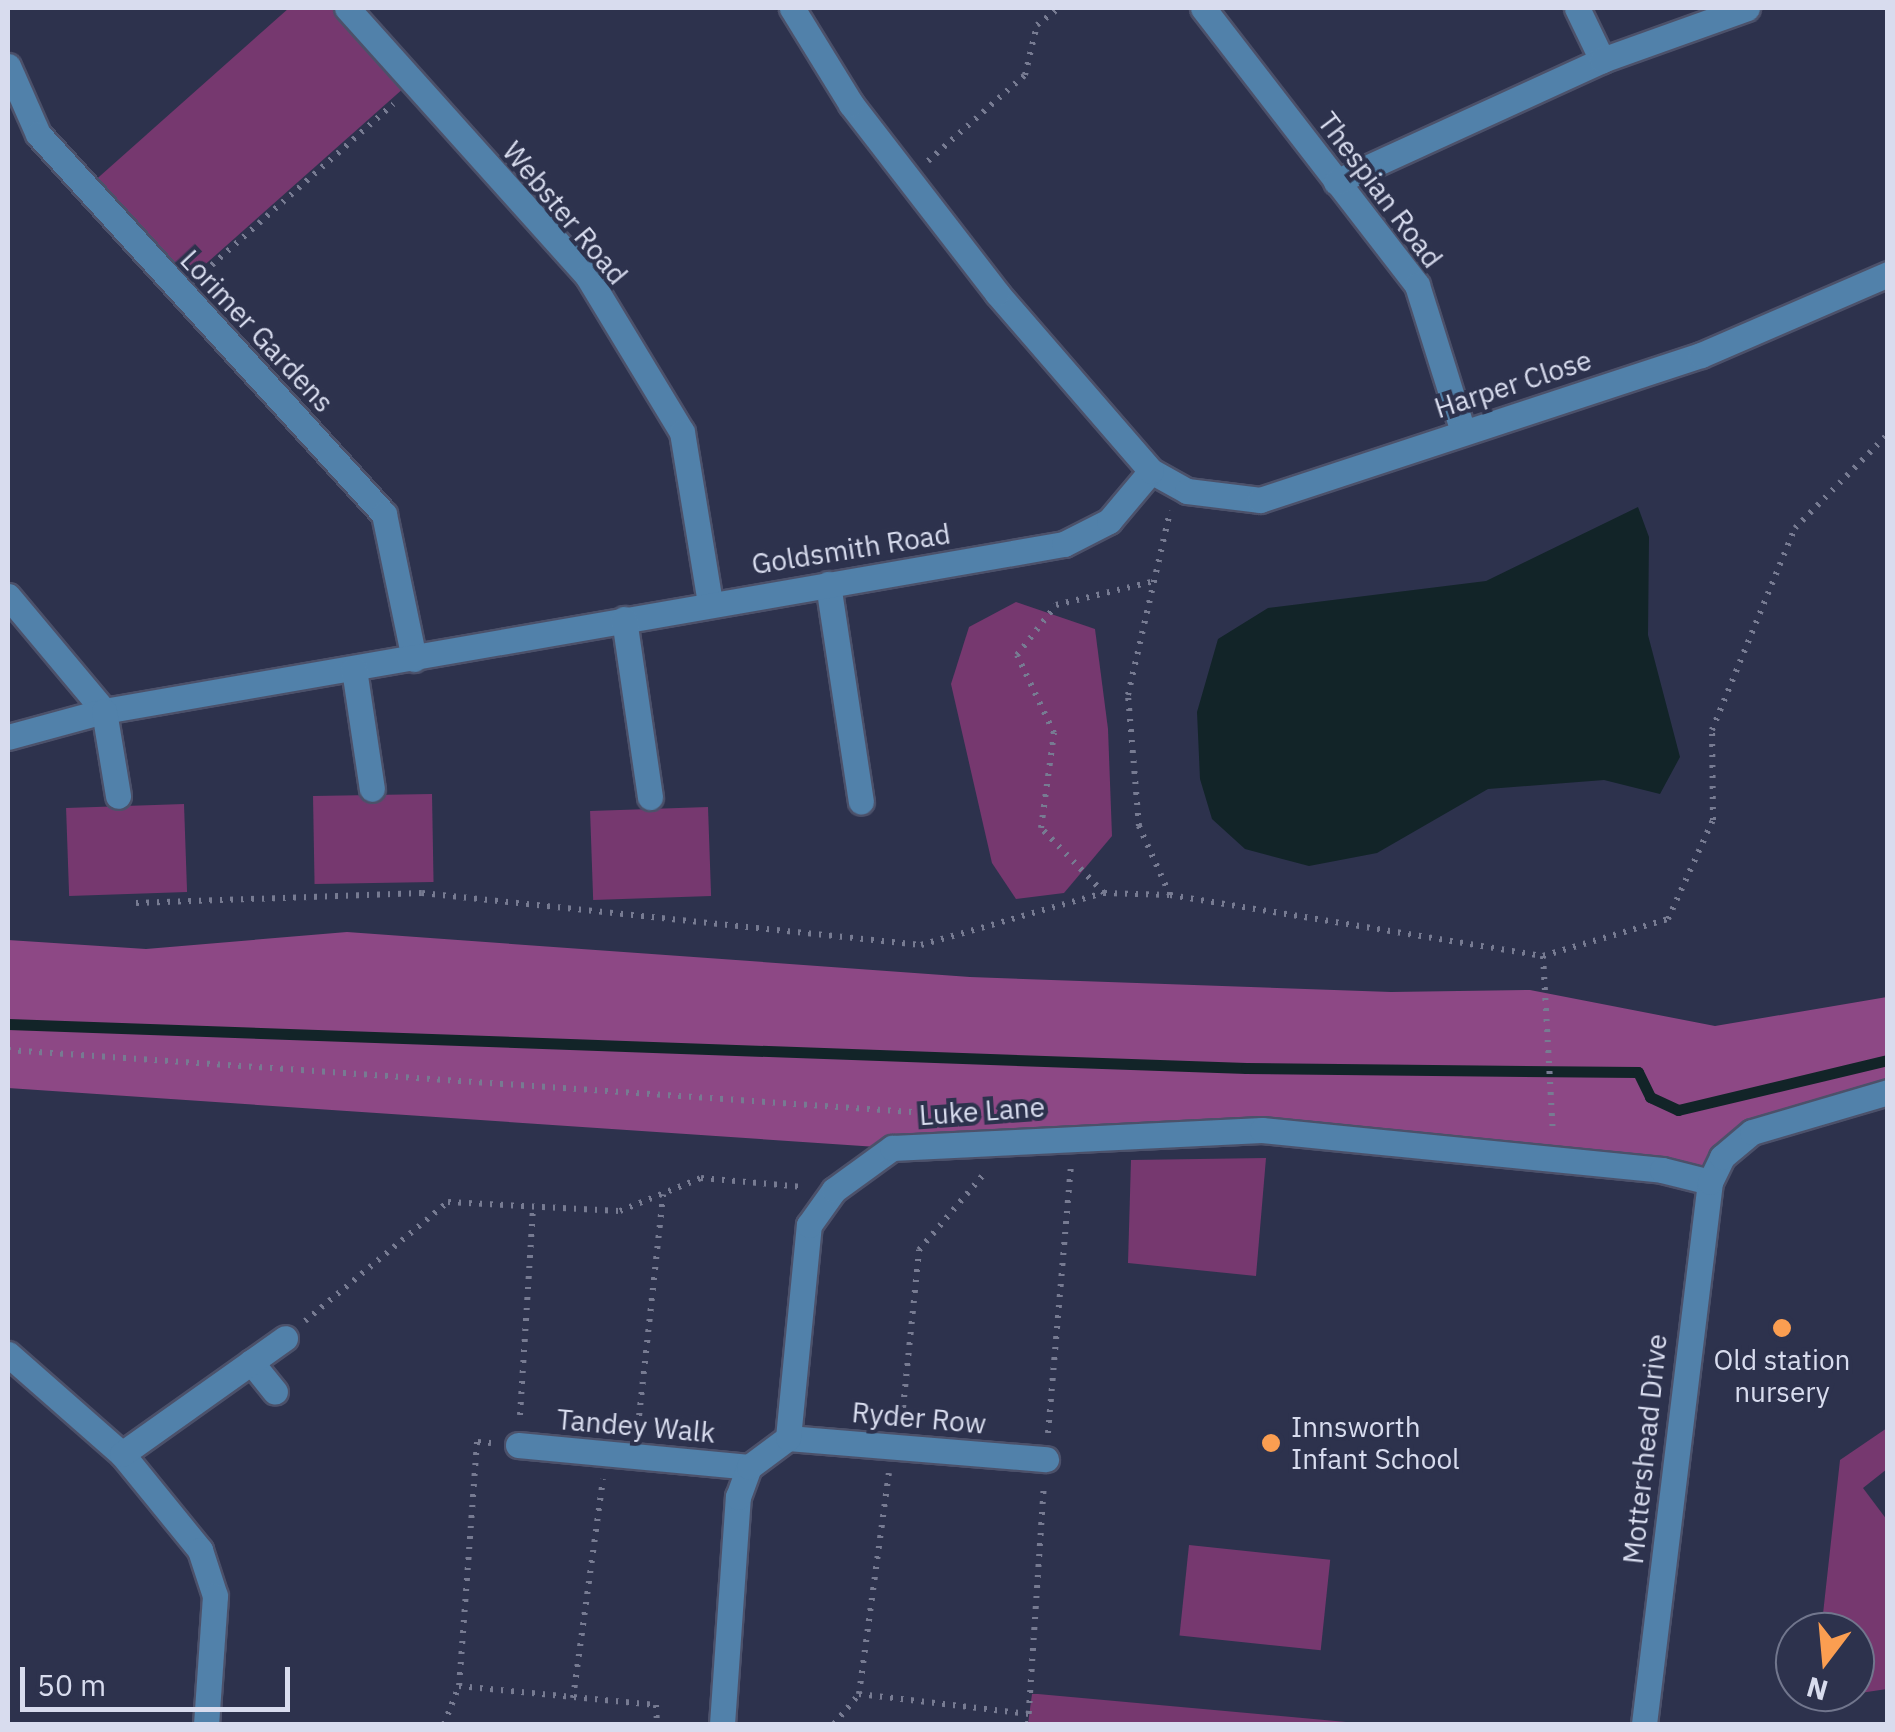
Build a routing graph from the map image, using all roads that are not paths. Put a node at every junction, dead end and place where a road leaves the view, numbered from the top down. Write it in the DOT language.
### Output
graph roads {
  1 [pos="347,8"];
  2 [pos="792,8"];
  3 [pos="1203,8"];
  4 [pos="1577,8"];
  5 [pos="1747,8"];
  6 [pos="1602,60"];
  7 [pos="8,66"];
  8 [pos="1336,182"];
  9 [pos="1888,274"];
  10 [pos="1464,432"];
  11 [pos="1150,471"];
  12 [pos="828,584"];
  13 [pos="8,596"];
  14 [pos="710,603"];
  15 [pos="624,619"];
  16 [pos="414,659"];
  17 [pos="354,669"];
  18 [pos="104,710"];
  19 [pos="8,736"];
  20 [pos="372,788"];
  21 [pos="118,796"];
  22 [pos="650,797"];
  23 [pos="861,802"];
  24 [pos="1888,1092"];
  25 [pos="1710,1182"];
  26 [pos="285,1338"];
  27 [pos="8,1354"];
  28 [pos="251,1362"];
  29 [pos="275,1392"];
  30 [pos="788,1438"];
  31 [pos="518,1445"];
  32 [pos="122,1454"];
  33 [pos="1046,1459"];
  34 [pos="749,1466"];
  35 [pos="206,1724"];
  36 [pos="722,1724"];
  37 [pos="1644,1724"];
  1 -- 14 [label="street, Webster Road"];
  2 -- 11 [label="street"];
  3 -- 8 [label="street, Thespian Road"];
  4 -- 6 [label="street"];
  5 -- 6 [label="street"];
  6 -- 8 [label="street"];
  7 -- 16 [label="street, Lorimer Gardens"];
  8 -- 10 [label="street, Thespian Road"];
  9 -- 10 [label="street, Harper Close"];
  10 -- 11 [label="street, Harper Close"];
  11 -- 12 [label="street, Goldsmith Road"];
  12 -- 14 [label="street, Goldsmith Road"];
  12 -- 23 [label="street"];
  13 -- 18 [label="street"];
  14 -- 15 [label="street, Goldsmith Road"];
  15 -- 16 [label="street, Goldsmith Road"];
  15 -- 22 [label="street"];
  16 -- 17 [label="street, Goldsmith Road"];
  17 -- 18 [label="street, Goldsmith Road"];
  17 -- 20 [label="street"];
  18 -- 19 [label="street, Goldsmith Road"];
  18 -- 21 [label="street"];
  24 -- 25 [label="street"];
  25 -- 30 [label="street, Luke Lane"];
  25 -- 37 [label="street, Mottershead Drive"];
  26 -- 28 [label="street"];
  27 -- 32 [label="street"];
  28 -- 29 [label="street"];
  28 -- 32 [label="street"];
  30 -- 33 [label="street, Ryder Row"];
  30 -- 34 [label="street"];
  31 -- 34 [label="street, Tandey Walk"];
  32 -- 35 [label="street"];
  34 -- 36 [label="street"];
}
